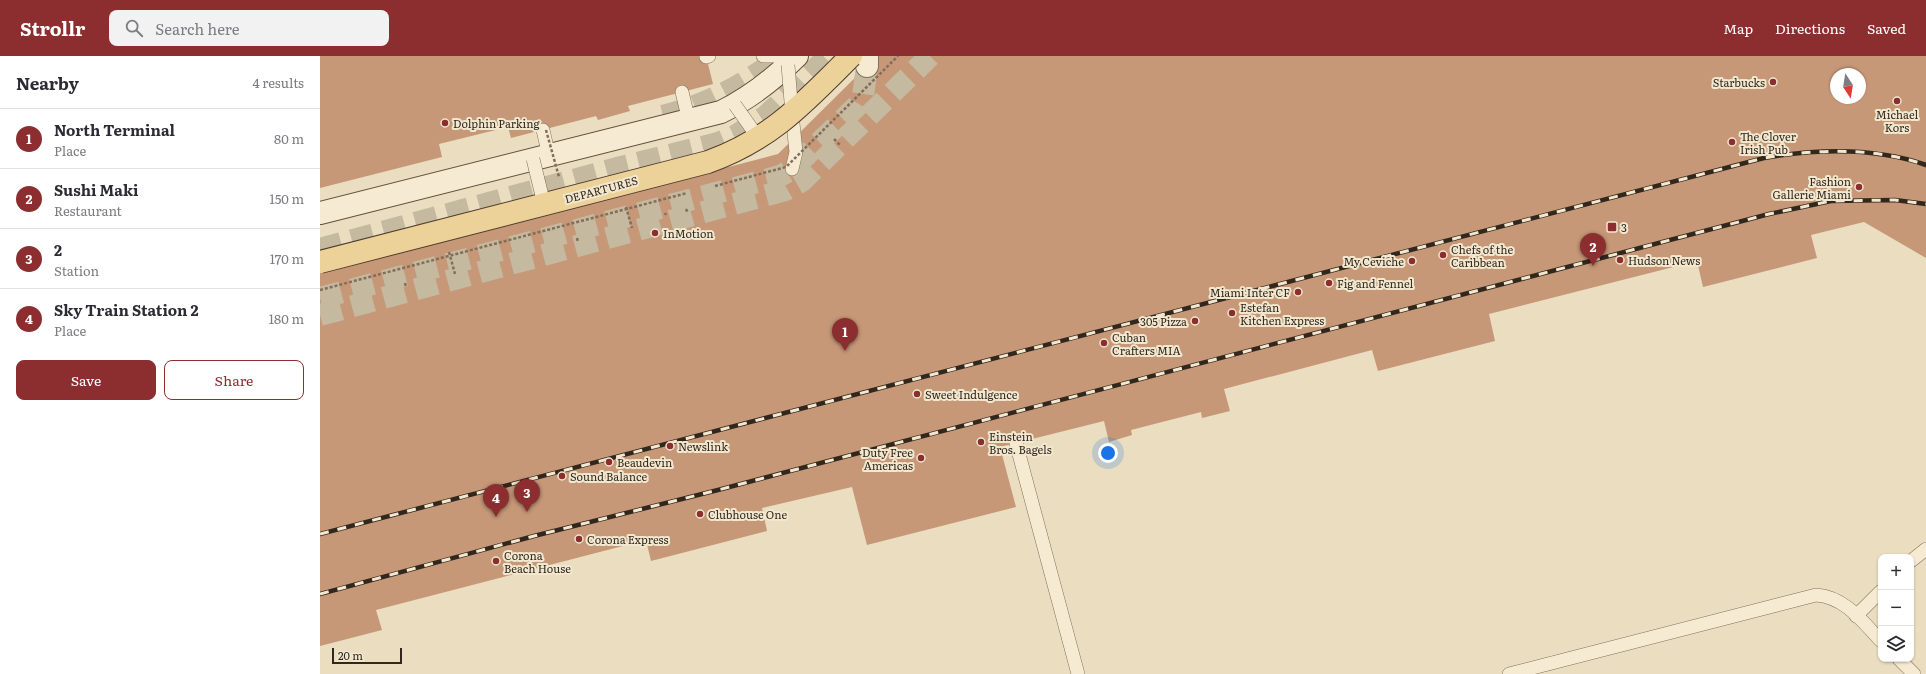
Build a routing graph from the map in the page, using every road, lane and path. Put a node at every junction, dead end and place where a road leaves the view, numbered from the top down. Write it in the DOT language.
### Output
graph roads {
  1 [pos="763,56"];
  2 [pos="788,59"];
  3 [pos="862,59"];
  4 [pos="682,92"];
  5 [pos="735,105"];
  6 [pos="792,114"];
  7 [pos="688,121"];
  8 [pos="543,130"];
  9 [pos="759,139"];
  10 [pos="834,139"];
  11 [pos="840,145"];
  12 [pos="541,158"];
  13 [pos="792,169"];
  14 [pos="544,204"];
  15 [pos="686,209"];
  16 [pos="320,213"];
  17 [pos="688,213"];
  18 [pos="577,238"];
  19 [pos="578,242"];
  20 [pos="320,262"];
  21 [pos="405,283"];
  22 [pos="406,287"];
  23 [pos="1016,444"];
  24 [pos="1926,549"];
  25 [pos="1914,559"];
  26 [pos="1878,594"];
  27 [pos="1856,616"];
  28 [pos="1878,638"];
  29 [pos="1902,662"];
  30 [pos="1078,674"];
  31 [pos="1509,674"];
  32 [pos="1914,674"];
  1 -- 2 [label="lane"];
  2 -- 5 [label="main road"];
  2 -- 6 [label="lane, bridge"];
  3 -- 6 [label="main road, DEPARTURES, bridge"];
  4 -- 7 [label="lane"];
  5 -- 7 [label="main road"];
  5 -- 9 [label="lane, bridge"];
  6 -- 9 [label="main road, DEPARTURES, bridge"];
  6 -- 13 [label="lane, bridge"];
  7 -- 12 [label="main road"];
  8 -- 12 [label="lane"];
  9 -- 14 [label="main road, DEPARTURES, bridge"];
  10 -- 11 [label="path"];
  12 -- 14 [label="lane, bridge"];
  12 -- 16 [label="main road"];
  14 -- 20 [label="main road, DEPARTURES, bridge"];
  15 -- 17 [label="path"];
  18 -- 19 [label="path"];
  21 -- 22 [label="path"];
  23 -- 30 [label="lane"];
  24 -- 25 [label="lane"];
  26 -- 27 [label="lane"];
  27 -- 28 [label="lane"];
  27 -- 31 [label="lane"];
  29 -- 32 [label="lane"];
}
